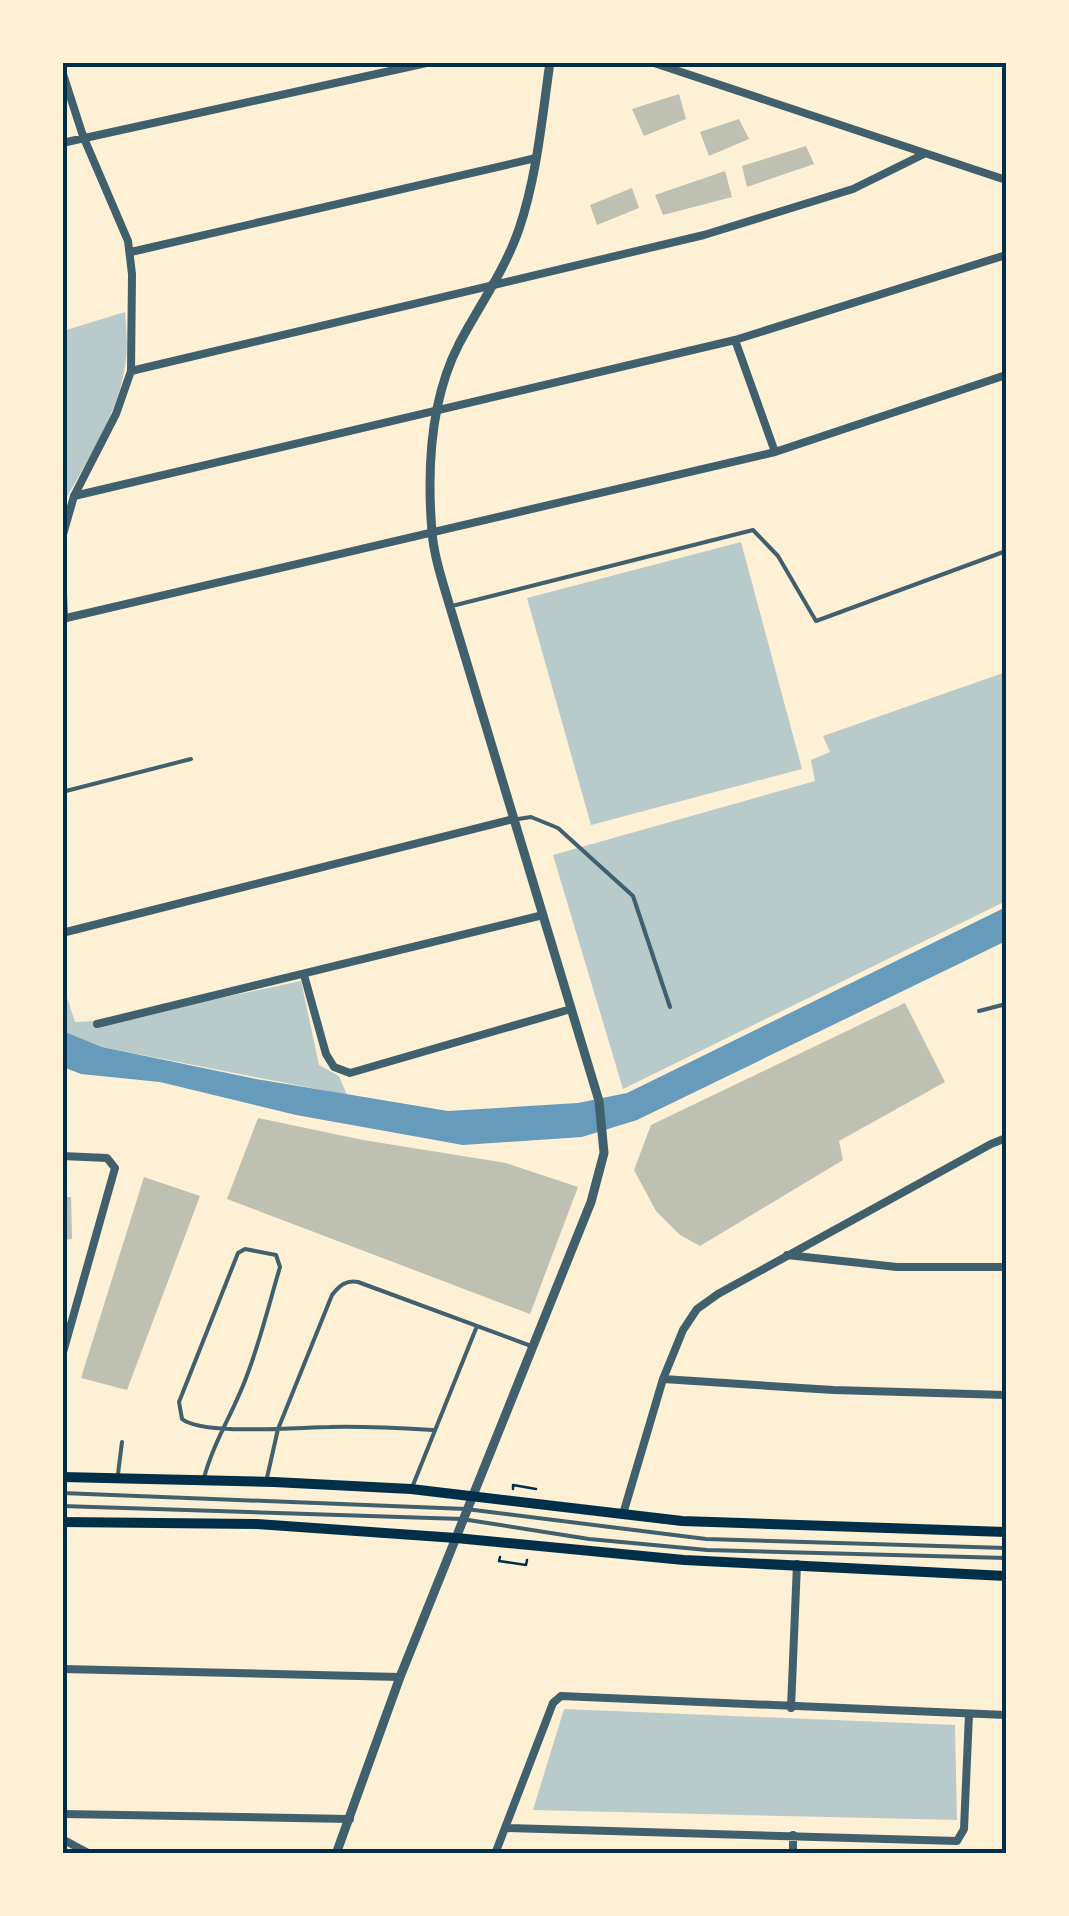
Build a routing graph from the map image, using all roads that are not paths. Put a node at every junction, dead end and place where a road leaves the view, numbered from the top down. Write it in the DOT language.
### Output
graph roads {
  1 [pos="430,62"];
  2 [pos="550,62"];
  3 [pos="651,62"];
  4 [pos="62,71"];
  5 [pos="83,136"];
  6 [pos="62,142"];
  7 [pos="924,154"];
  8 [pos="536,158"];
  9 [pos="1006,180"];
  10 [pos="132,252"];
  11 [pos="1006,256"];
  12 [pos="492,288"];
  13 [pos="735,340"];
  14 [pos="130,372"];
  15 [pos="1006,375"];
  16 [pos="436,412"];
  17 [pos="774,452"];
  18 [pos="74,496"];
  19 [pos="432,532"];
  20 [pos="62,538"];
  21 [pos="1006,551"];
  22 [pos="62,568"];
  23 [pos="450,607"];
  24 [pos="64,619"];
  25 [pos="190,759"];
  26 [pos="62,792"];
  27 [pos="513,820"];
  28 [pos="544,915"];
  29 [pos="62,933"];
  30 [pos="304,975"];
  31 [pos="1006,1004"];
  32 [pos="670,1008"];
  33 [pos="571,1009"];
  34 [pos="978,1011"];
  35 [pos="97,1024"];
  36 [pos="1006,1138"];
  37 [pos="62,1156"];
  38 [pos="788,1256"];
  39 [pos="1006,1266"];
  40 [pos="477,1326"];
  41 [pos="531,1346"];
  42 [pos="62,1356"];
  43 [pos="663,1378"];
  44 [pos="1006,1395"];
  45 [pos="226,1427"];
  46 [pos="278,1428"];
  47 [pos="433,1430"];
  48 [pos="122,1442"];
  49 [pos="62,1478"];
  50 [pos="117,1479"];
  51 [pos="204,1480"];
  52 [pos="266,1482"];
  53 [pos="412,1489"];
  54 [pos="62,1494"];
  55 [pos="472,1496"];
  56 [pos="62,1506"];
  57 [pos="464,1514"];
  58 [pos="622,1514"];
  59 [pos="62,1522"];
  60 [pos="1006,1532"];
  61 [pos="456,1538"];
  62 [pos="1006,1548"];
  63 [pos="1006,1558"];
  64 [pos="798,1564"];
  65 [pos="1006,1576"];
  66 [pos="62,1668"];
  67 [pos="400,1677"];
  68 [pos="791,1708"];
  69 [pos="969,1714"];
  70 [pos="1006,1714"];
  71 [pos="62,1814"];
  72 [pos="350,1819"];
  73 [pos="505,1828"];
  74 [pos="793,1835"];
  75 [pos="62,1839"];
  76 [pos="90,1854"];
  77 [pos="336,1854"];
  78 [pos="495,1854"];
  79 [pos="792,1854"];
  1 -- 5 [label="street"];
  2 -- 8 [label="street"];
  3 -- 7 [label="street"];
  4 -- 5 [label="street"];
  5 -- 6 [label="street"];
  5 -- 10 [label="street"];
  7 -- 9 [label="street"];
  7 -- 12 [label="street"];
  8 -- 10 [label="street"];
  8 -- 12 [label="street"];
  10 -- 14 [label="street"];
  11 -- 13 [label="street"];
  12 -- 14 [label="street"];
  12 -- 16 [label="street"];
  13 -- 16 [label="street"];
  13 -- 17 [label="street"];
  14 -- 18 [label="street"];
  15 -- 17 [label="street"];
  16 -- 18 [label="street"];
  16 -- 19 [label="street"];
  17 -- 19 [label="street"];
  18 -- 20 [label="street"];
  19 -- 23 [label="street"];
  19 -- 24 [label="street"];
  21 -- 23 [label="lane"];
  22 -- 24 [label="street"];
  23 -- 27 [label="street"];
  25 -- 26 [label="lane"];
  27 -- 28 [label="street"];
  27 -- 29 [label="street"];
  27 -- 32 [label="lane"];
  28 -- 30 [label="street"];
  28 -- 33 [label="street"];
  30 -- 33 [label="street"];
  30 -- 35 [label="street"];
  31 -- 34 [label="lane"];
  33 -- 41 [label="street"];
  36 -- 38 [label="street"];
  37 -- 42 [label="street"];
  38 -- 39 [label="street"];
  38 -- 43 [label="street"];
  40 -- 41 [label="lane"];
  40 -- 46 [label="lane"];
  40 -- 47 [label="lane"];
  41 -- 55 [label="street"];
  43 -- 44 [label="street"];
  43 -- 58 [label="street"];
  45 -- 45 [label="lane"];
  45 -- 46 [label="lane"];
  45 -- 51 [label="lane"];
  46 -- 47 [label="lane"];
  46 -- 52 [label="lane"];
  47 -- 53 [label="lane"];
  48 -- 50 [label="lane"];
  49 -- 50 [label="main road"];
  50 -- 51 [label="main road"];
  51 -- 52 [label="main road"];
  52 -- 53 [label="main road"];
  53 -- 55 [label="main road"];
  54 -- 57 [label="lane"];
  55 -- 57 [label="street"];
  55 -- 58 [label="main road"];
  56 -- 57 [label="lane"];
  57 -- 61 [label="street"];
  57 -- 62 [label="lane"];
  57 -- 63 [label="lane"];
  58 -- 60 [label="main road"];
  59 -- 61 [label="main road"];
  61 -- 64 [label="main road"];
  61 -- 67 [label="street"];
  64 -- 65 [label="main road"];
  64 -- 68 [label="street"];
  66 -- 67 [label="street"];
  67 -- 72 [label="street"];
  68 -- 69 [label="street"];
  68 -- 73 [label="street"];
  69 -- 70 [label="street"];
  69 -- 74 [label="street"];
  71 -- 72 [label="street"];
  72 -- 77 [label="street"];
  73 -- 74 [label="street"];
  73 -- 78 [label="street"];
  74 -- 79 [label="street"];
  75 -- 76 [label="street"];
}
